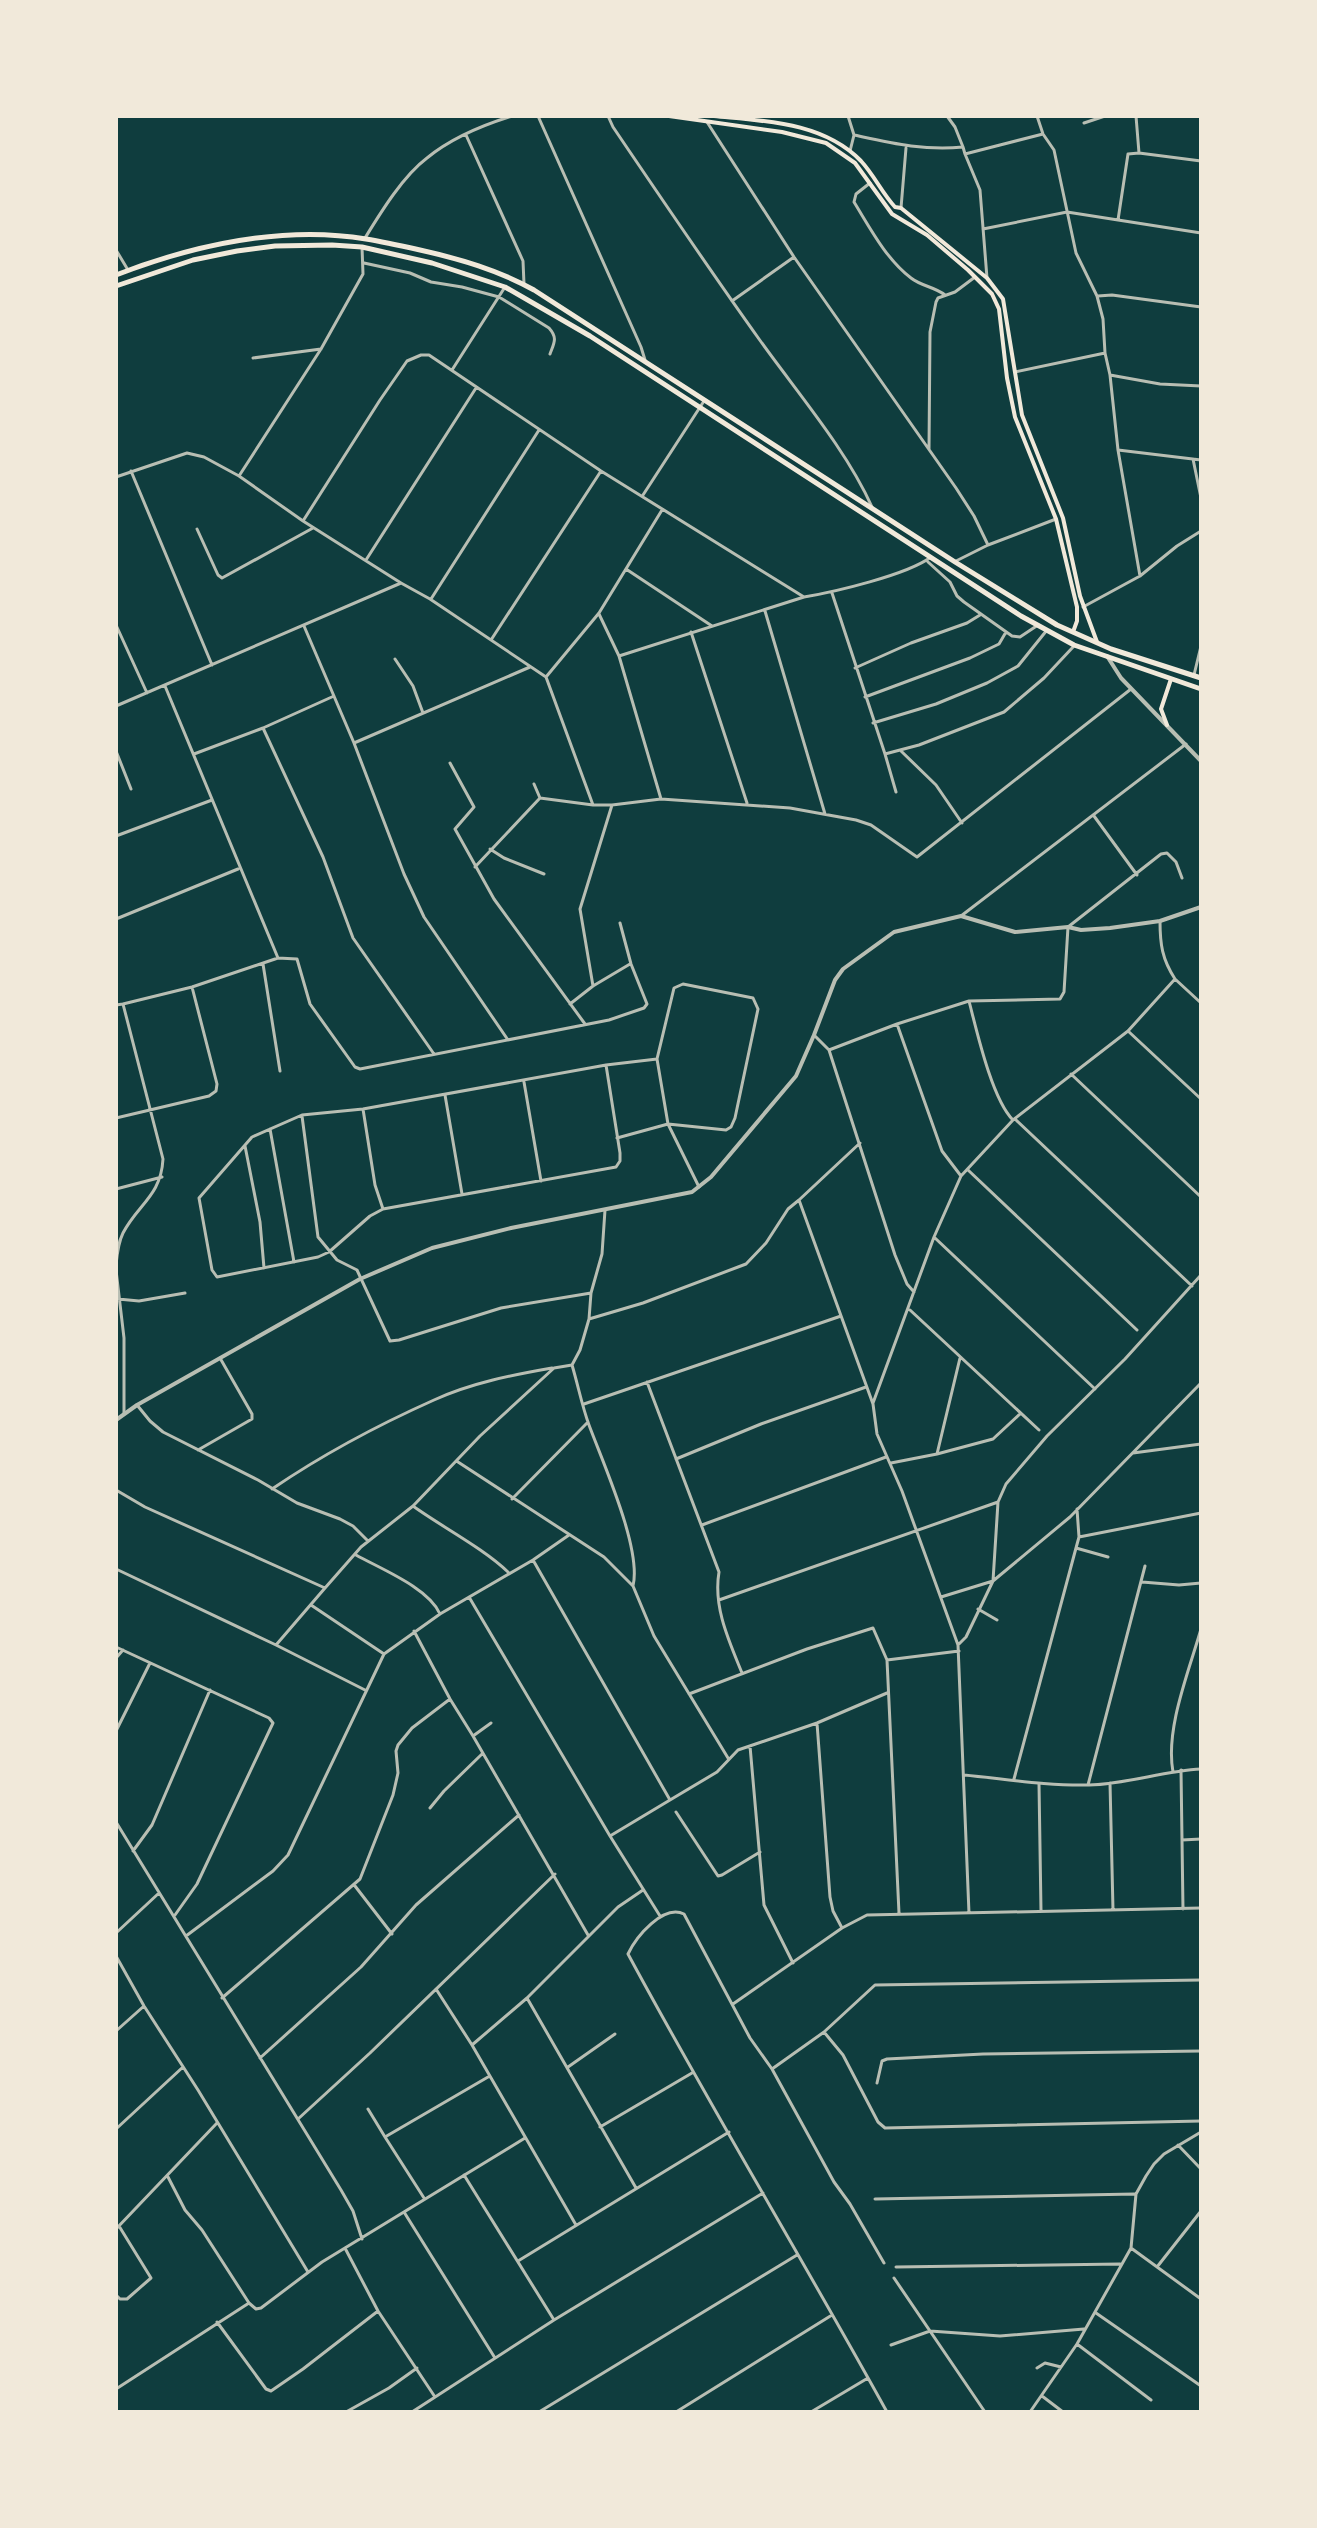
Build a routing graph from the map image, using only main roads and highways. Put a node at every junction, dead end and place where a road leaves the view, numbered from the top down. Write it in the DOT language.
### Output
graph roads {
  1 [pos="669,116"];
  2 [pos="714,116"];
  3 [pos="739,117"];
  4 [pos="116,275"];
  5 [pos="116,286"];
  6 [pos="1073,632"];
  7 [pos="1097,642"];
  8 [pos="1198,676"];
  9 [pos="1171,679"];
  10 [pos="1201,689"];
  11 [pos="1167,725"];
  1 -- 6 [label="main road"];
  2 -- 3 [label="main road"];
  3 -- 7 [label="main road"];
  4 -- 6 [label="main road"];
  5 -- 9 [label="main road"];
  6 -- 7 [label="main road"];
  7 -- 8 [label="main road"];
  9 -- 10 [label="main road"];
  9 -- 11 [label="main road"];
}
